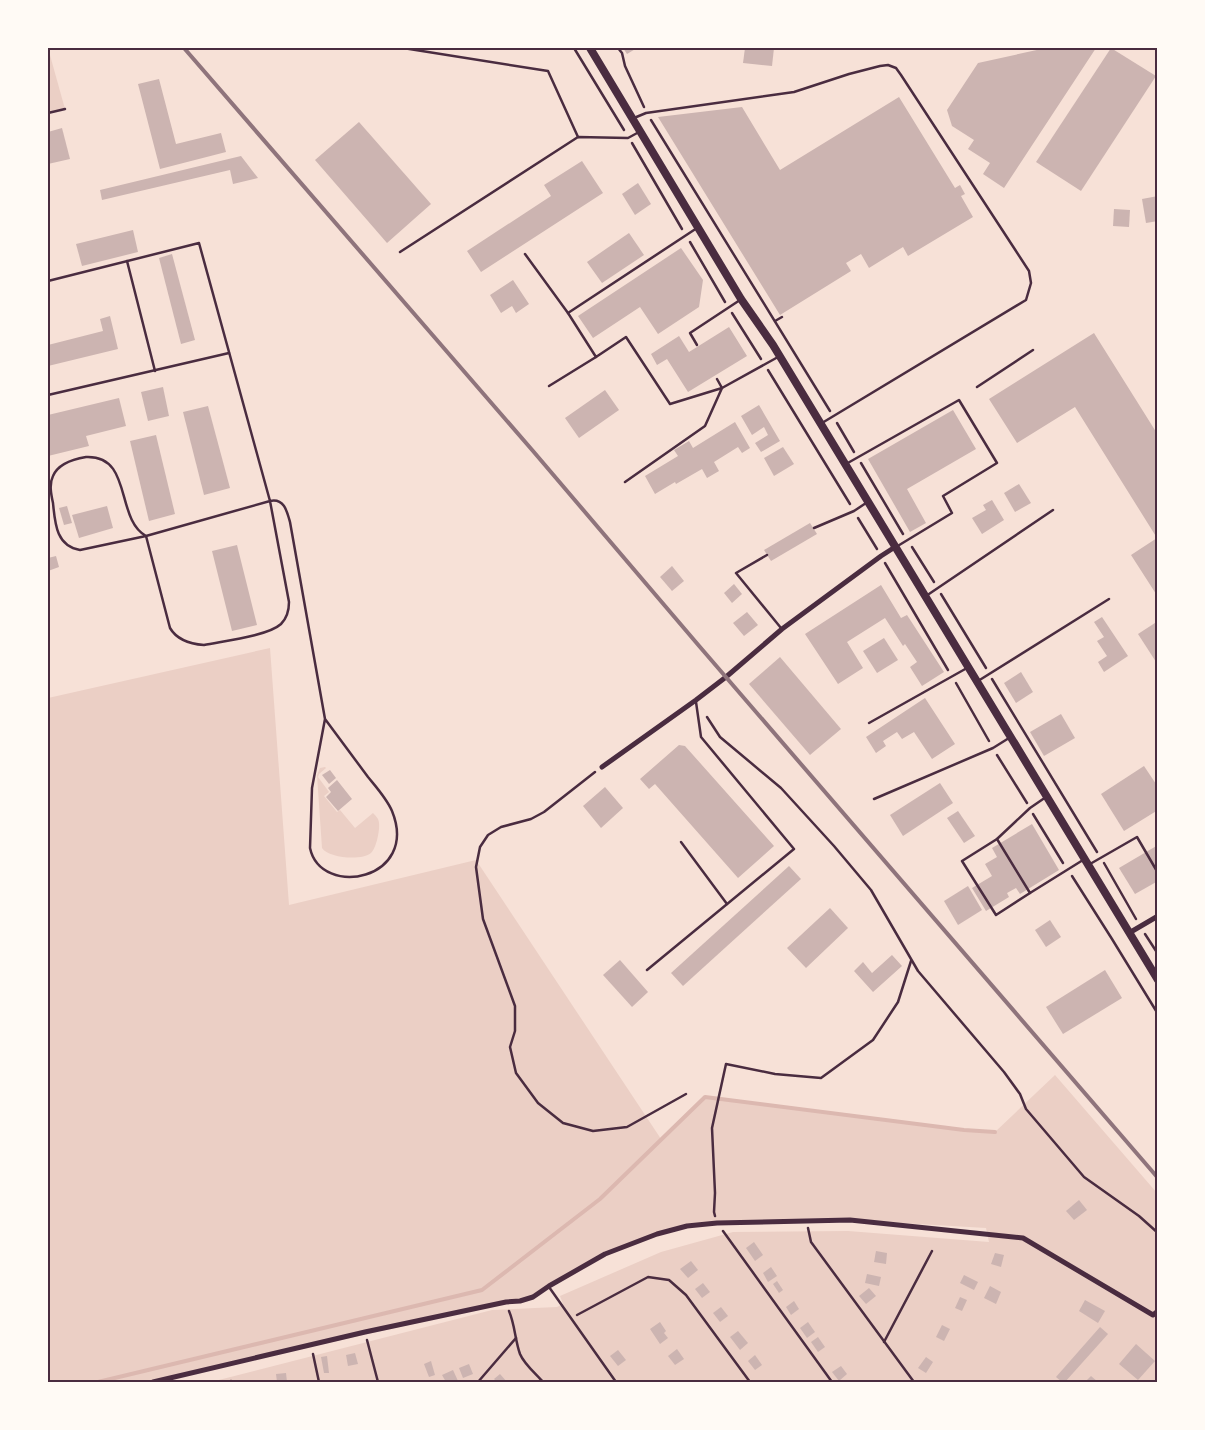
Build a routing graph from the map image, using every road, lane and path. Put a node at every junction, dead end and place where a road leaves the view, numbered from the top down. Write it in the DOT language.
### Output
graph roads {
  1 [pos="403,48"];
  2 [pos="574,48"];
  3 [pos="590,48"];
  4 [pos="618,48"];
  5 [pos="65,109"];
  6 [pos="646,112"];
  7 [pos="48,113"];
  8 [pos="633,118"];
  9 [pos="640,131"];
  10 [pos="578,137"];
  11 [pos="628,138"];
  12 [pos="698,227"];
  13 [pos="686,235"];
  14 [pos="400,252"];
  15 [pos="525,254"];
  16 [pos="127,261"];
  17 [pos="48,281"];
  18 [pos="742,299"];
  19 [pos="728,307"];
  20 [pos="568,314"];
  21 [pos="782,316"];
  22 [pos="775,321"];
  23 [pos="697,345"];
  24 [pos="1033,350"];
  25 [pos="229,353"];
  26 [pos="596,356"];
  27 [pos="780,356"];
  28 [pos="765,365"];
  29 [pos="155,371"];
  30 [pos="717,379"];
  31 [pos="549,386"];
  32 [pos="977,386"];
  33 [pos="722,388"];
  34 [pos="48,395"];
  35 [pos="833,417"];
  36 [pos="821,424"];
  37 [pos="858,457"];
  38 [pos="845,464"];
  39 [pos="626,482"];
  40 [pos="270,501"];
  41 [pos="868,502"];
  42 [pos="1054,510"];
  43 [pos="854,511"];
  44 [pos="814,528"];
  45 [pos="146,536"];
  46 [pos="907,540"];
  47 [pos="895,547"];
  48 [pos="767,555"];
  49 [pos="881,556"];
  50 [pos="938,588"];
  51 [pos="925,596"];
  52 [pos="1109,600"];
  53 [pos="782,629"];
  54 [pos="968,667"];
  55 [pos="989,674"];
  56 [pos="952,677"];
  57 [pos="977,682"];
  58 [pos="696,700"];
  59 [pos="325,719"];
  60 [pos="869,723"];
  61 [pos="1010,737"];
  62 [pos="993,748"];
  63 [pos="602,767"];
  64 [pos="1046,797"];
  65 [pos="874,799"];
  66 [pos="1030,808"];
  67 [pos="997,839"];
  68 [pos="680,842"];
  69 [pos="1100,858"];
  70 [pos="1086,863"];
  71 [pos="1068,870"];
  72 [pos="1158,873"];
  73 [pos="1030,893"];
  74 [pos="727,904"];
  75 [pos="1158,916"];
  76 [pos="1140,926"];
  77 [pos="1129,933"];
  78 [pos="1158,954"];
  79 [pos="911,961"];
  80 [pos="647,970"];
  81 [pos="1158,980"];
  82 [pos="1158,1014"];
  83 [pos="686,1094"];
  84 [pos="806,1221"];
  85 [pos="717,1223"];
  86 [pos="1158,1233"];
  87 [pos="932,1251"];
  88 [pos="549,1286"];
  89 [pos="506,1302"];
  90 [pos="1158,1311"];
  91 [pos="570,1319"];
  92 [pos="365,1332"];
  93 [pos="516,1338"];
  94 [pos="884,1342"];
  95 [pos="312,1345"];
  96 [pos="153,1382"];
  97 [pos="319,1382"];
  98 [pos="378,1382"];
  99 [pos="478,1382"];
  100 [pos="542,1382"];
  101 [pos="616,1382"];
  102 [pos="750,1382"];
  103 [pos="832,1382"];
  104 [pos="914,1382"];
  1 -- 10 [label="lane"];
  2 -- 11 [label="path"];
  3 -- 8 [label="main road"];
  4 -- 6 [label="path"];
  5 -- 7 [label="lane"];
  6 -- 8 [label="lane"];
  6 -- 22 [label="path"];
  6 -- 35 [label="lane"];
  8 -- 9 [label="main road"];
  9 -- 11 [label="lane"];
  9 -- 12 [label="main road"];
  10 -- 11 [label="lane"];
  10 -- 14 [label="lane"];
  11 -- 13 [label="path"];
  12 -- 13 [label="lane"];
  12 -- 18 [label="main road"];
  13 -- 19 [label="path"];
  13 -- 20 [label="lane"];
  15 -- 20 [label="lane"];
  16 -- 17 [label="lane"];
  16 -- 25 [label="lane"];
  16 -- 29 [label="lane"];
  18 -- 19 [label="lane"];
  18 -- 27 [label="main road"];
  19 -- 23 [label="lane"];
  19 -- 28 [label="path"];
  20 -- 26 [label="lane"];
  21 -- 22 [label="path"];
  22 -- 35 [label="path"];
  24 -- 32 [label="lane"];
  25 -- 29 [label="lane"];
  25 -- 40 [label="lane"];
  26 -- 31 [label="lane"];
  26 -- 33 [label="lane"];
  27 -- 28 [label="lane"];
  27 -- 36 [label="main road"];
  28 -- 33 [label="lane"];
  28 -- 43 [label="path"];
  29 -- 34 [label="lane"];
  30 -- 33 [label="lane"];
  33 -- 39 [label="lane"];
  35 -- 36 [label="lane"];
  35 -- 37 [label="path"];
  36 -- 38 [label="main road"];
  37 -- 38 [label="lane"];
  37 -- 46 [label="path"];
  37 -- 46 [label="lane"];
  38 -- 41 [label="main road"];
  40 -- 45 [label="lane"];
  40 -- 45 [label="lane"];
  40 -- 59 [label="lane"];
  41 -- 43 [label="lane"];
  41 -- 47 [label="main road"];
  42 -- 50 [label="lane"];
  43 -- 44 [label="lane"];
  43 -- 49 [label="path"];
  45 -- 45 [label="lane"];
  46 -- 47 [label="lane"];
  46 -- 50 [label="path"];
  47 -- 49 [label="street"];
  47 -- 51 [label="main road"];
  48 -- 53 [label="lane"];
  49 -- 53 [label="street"];
  49 -- 56 [label="path"];
  50 -- 51 [label="lane"];
  50 -- 55 [label="path"];
  51 -- 54 [label="main road"];
  52 -- 55 [label="lane"];
  53 -- 58 [label="street"];
  54 -- 56 [label="lane"];
  54 -- 57 [label="main road"];
  55 -- 57 [label="lane"];
  55 -- 69 [label="path"];
  56 -- 60 [label="lane"];
  56 -- 62 [label="path"];
  57 -- 61 [label="main road"];
  58 -- 63 [label="street"];
  58 -- 74 [label="lane"];
  58 -- 79 [label="path"];
  59 -- 59 [label="lane"];
  61 -- 62 [label="lane"];
  61 -- 64 [label="main road"];
  62 -- 65 [label="lane"];
  62 -- 66 [label="path"];
  63 -- 83 [label="path"];
  64 -- 66 [label="lane"];
  64 -- 70 [label="main road"];
  66 -- 67 [label="lane"];
  66 -- 71 [label="path"];
  67 -- 73 [label="lane"];
  67 -- 73 [label="lane"];
  68 -- 74 [label="lane"];
  69 -- 70 [label="lane"];
  69 -- 72 [label="lane"];
  69 -- 76 [label="path"];
  70 -- 71 [label="lane"];
  70 -- 77 [label="main road"];
  71 -- 73 [label="lane"];
  71 -- 82 [label="path"];
  74 -- 80 [label="lane"];
  75 -- 76 [label="street"];
  76 -- 77 [label="street"];
  76 -- 78 [label="path"];
  77 -- 81 [label="main road"];
  79 -- 85 [label="path"];
  79 -- 86 [label="path"];
  84 -- 85 [label="street"];
  84 -- 90 [label="street"];
  84 -- 94 [label="path"];
  85 -- 88 [label="street"];
  85 -- 103 [label="path"];
  87 -- 94 [label="path"];
  88 -- 89 [label="street"];
  88 -- 91 [label="lane"];
  89 -- 92 [label="street"];
  89 -- 93 [label="path"];
  91 -- 101 [label="lane"];
  91 -- 102 [label="path"];
  92 -- 95 [label="street"];
  92 -- 98 [label="path"];
  93 -- 99 [label="path"];
  93 -- 100 [label="path"];
  94 -- 104 [label="path"];
  95 -- 96 [label="street"];
  95 -- 97 [label="path"];
}
